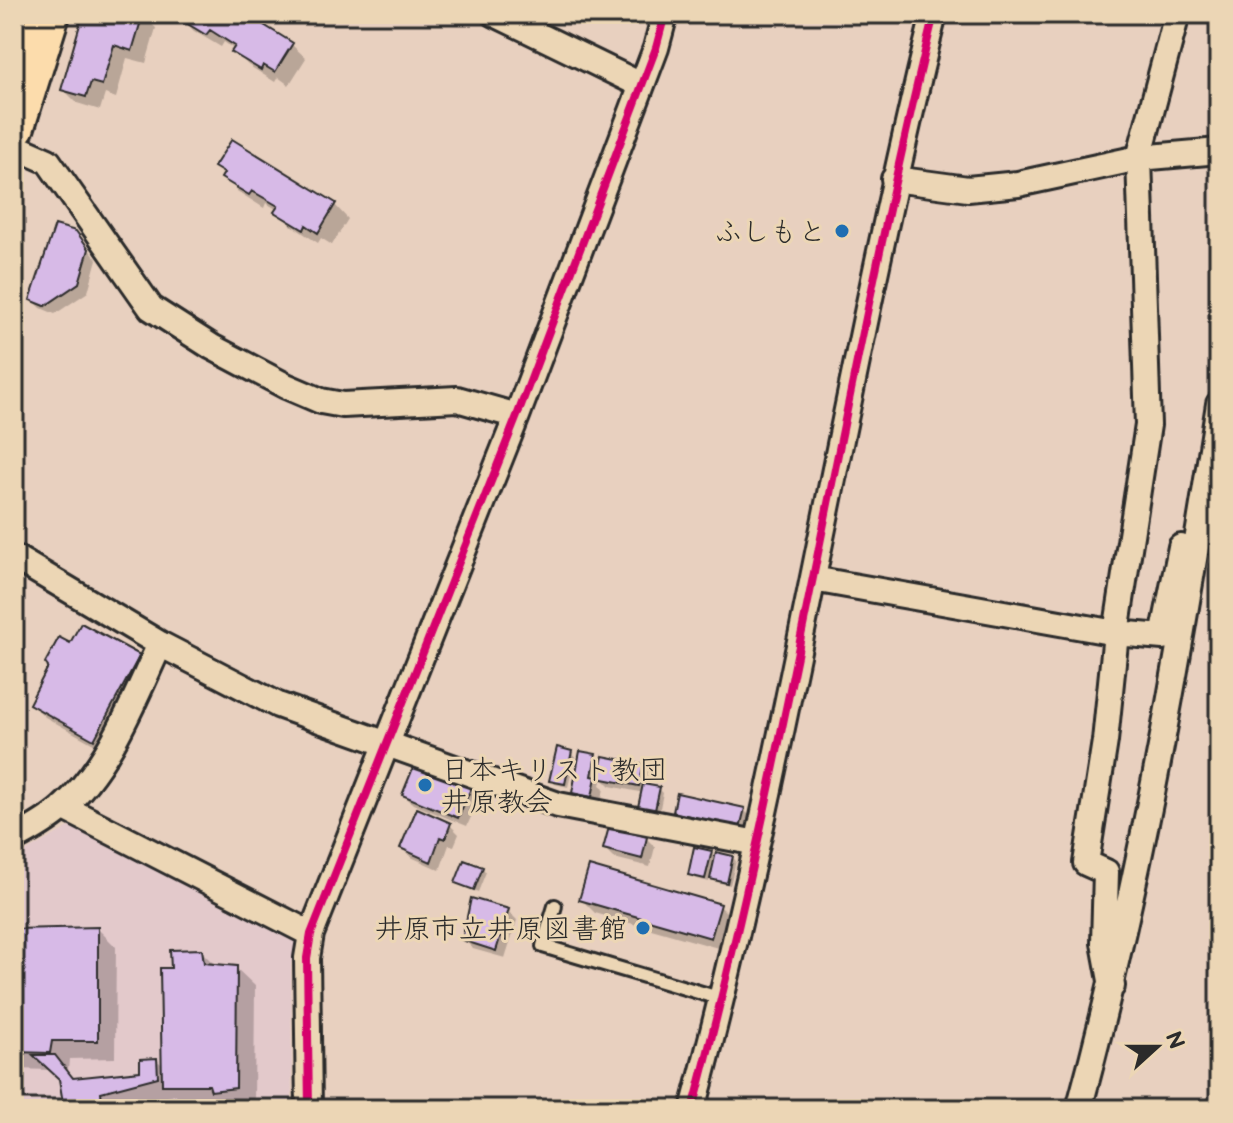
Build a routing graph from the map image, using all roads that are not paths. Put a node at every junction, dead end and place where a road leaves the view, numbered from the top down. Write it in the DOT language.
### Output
graph roads {
  1 [pos="495,14"];
  2 [pos="665,14"];
  3 [pos="934,14"];
  4 [pos="1177,14"];
  5 [pos="39,20"];
  6 [pos="641,85"];
  7 [pos="14,126"];
  8 [pos="14,146"];
  9 [pos="1219,151"];
  10 [pos="1139,158"];
  11 [pos="894,179"];
  12 [pos="1219,404"];
  13 [pos="517,416"];
  14 [pos="1204,500"];
  15 [pos="14,557"];
  16 [pos="813,579"];
  17 [pos="1116,633"];
  18 [pos="160,644"];
  19 [pos="388,744"];
  20 [pos="63,807"];
  21 [pos="14,839"];
  22 [pos="757,843"];
  23 [pos="555,906"];
  24 [pos="311,934"];
  25 [pos="1112,986"];
  26 [pos="722,999"];
  27 [pos="309,1109"];
  28 [pos="693,1109"];
  29 [pos="1079,1109"];
  1 -- 6 [label="street"];
  2 -- 6 [label="street"];
  3 -- 11 [label="street"];
  4 -- 10 [label="street"];
  5 -- 7 [label="highway"];
  6 -- 13 [label="street"];
  8 -- 13 [label="street"];
  9 -- 10 [label="street"];
  10 -- 11 [label="street"];
  10 -- 17 [label="street"];
  11 -- 16 [label="street"];
  12 -- 14 [label="street"];
  13 -- 19 [label="street"];
  14 -- 17 [label="street"];
  14 -- 25 [label="street"];
  15 -- 18 [label="street"];
  16 -- 17 [label="street"];
  16 -- 22 [label="street"];
  17 -- 25 [label="street"];
  18 -- 19 [label="street"];
  18 -- 20 [label="street"];
  19 -- 22 [label="street"];
  19 -- 24 [label="street"];
  20 -- 21 [label="street"];
  20 -- 24 [label="street"];
  22 -- 26 [label="street"];
  23 -- 26 [label="lane"];
  24 -- 27 [label="street"];
  25 -- 29 [label="street"];
  26 -- 28 [label="street"];
}
